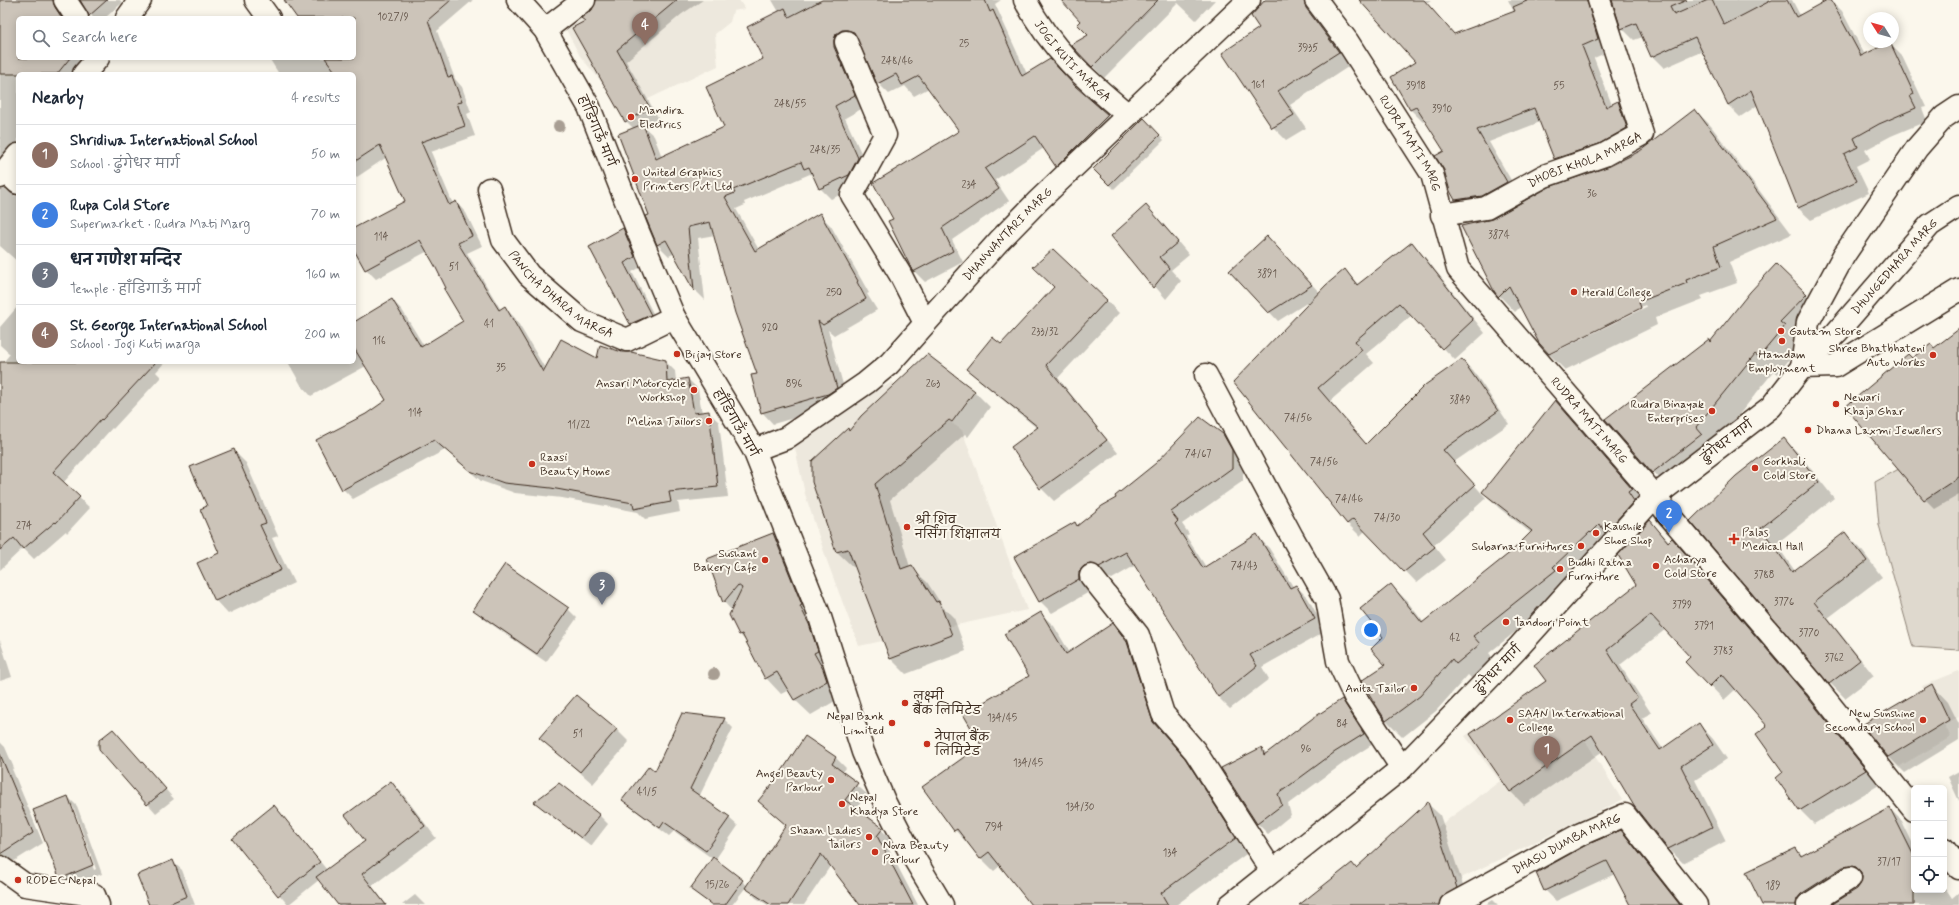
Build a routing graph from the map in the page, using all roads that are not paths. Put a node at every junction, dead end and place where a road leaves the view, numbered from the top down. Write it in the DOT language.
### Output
graph roads {
  1 [pos="65,0"];
  2 [pos="140,0"];
  3 [pos="256,0"];
  4 [pos="518,0"];
  5 [pos="584,0"];
  6 [pos="1025,0"];
  7 [pos="1249,0"];
  8 [pos="1316,0"];
  9 [pos="1599,0"];
  10 [pos="76,16"];
  11 [pos="128,16"];
  12 [pos="268,16"];
  13 [pos="545,30"];
  14 [pos="846,42"];
  15 [pos="96,60"];
  16 [pos="86,72"];
  17 [pos="1959,107"];
  18 [pos="1128,116"];
  19 [pos="489,189"];
  20 [pos="1959,206"];
  21 [pos="1442,215"];
  22 [pos="1959,290"];
  23 [pos="674,317"];
  24 [pos="925,323"];
  25 [pos="1802,367"];
  26 [pos="1206,375"];
  27 [pos="754,450"];
  28 [pos="1655,496"];
  29 [pos="1091,576"];
  30 [pos="1402,768"];
  31 [pos="1911,806"];
  32 [pos="1947,853"];
  33 [pos="0,867"];
  34 [pos="1959,868"];
  35 [pos="1272,871"];
  36 [pos="1850,878"];
  37 [pos="98,905"];
  38 [pos="942,905"];
  39 [pos="1230,905"];
  40 [pos="1451,905"];
  41 [pos="1696,905"];
  42 [pos="1808,905"];
  1 -- 10 [label="street"];
  2 -- 11 [label="street"];
  3 -- 12 [label="street"];
  4 -- 13 [label="street, हाँडिगाऊँ मार्ग"];
  5 -- 13 [label="street"];
  6 -- 18 [label="street, JOGI KUTI MARGA"];
  7 -- 18 [label="street, DHANWANTARI MARG"];
  8 -- 21 [label="street, RUDRA MATI MARG"];
  9 -- 21 [label="street, DHOBI KHOLA MARGA"];
  13 -- 23 [label="street, हाँडिगाऊँ मार्ग"];
  14 -- 24 [label="street"];
  15 -- 16 [label="street"];
  17 -- 25 [label="street"];
  18 -- 24 [label="street, DHANWANTARI MARG"];
  19 -- 23 [label="street, PANCHA DHARA MARGA"];
  20 -- 25 [label="street, DHUNGEDHARA MARG"];
  21 -- 28 [label="street, RUDRA MATI MARG"];
  22 -- 25 [label="street"];
  23 -- 27 [label="street, हाँडिगाऊँ मार्ग"];
  24 -- 27 [label="street, DHANWANTARI MARG"];
  25 -- 28 [label="street, ढुंगेधर मार्ग"];
  26 -- 30 [label="street"];
  27 -- 38 [label="street, हाँडिगाऊँ मार्ग"];
  28 -- 30 [label="street, ढुंगेधर मार्ग"];
  28 -- 31 [label="street, RUDRA MATI MARG"];
  29 -- 35 [label="street"];
  30 -- 35 [label="street, ढुंगेधर मार्ग"];
  32 -- 34 [label="street"];
  33 -- 37 [label="street"];
  35 -- 39 [label="street, ढुंगेधर मार्ग"];
  36 -- 42 [label="street"];
  40 -- 41 [label="street, DHASU DUMBA MARG"];
}
